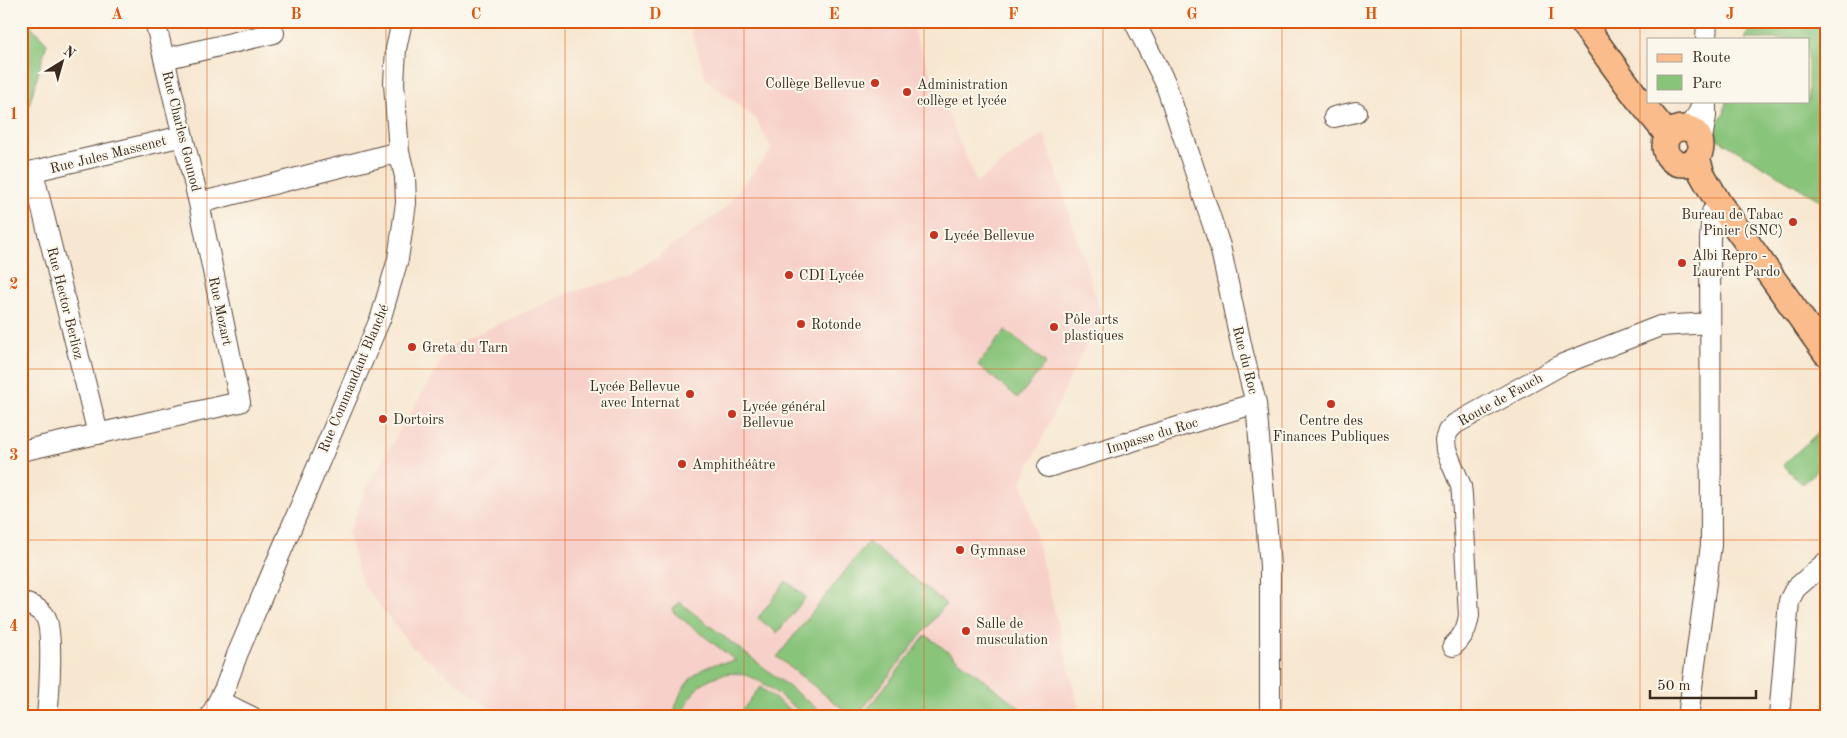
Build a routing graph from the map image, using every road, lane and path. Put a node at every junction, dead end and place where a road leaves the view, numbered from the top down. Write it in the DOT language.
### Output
graph roads {
  1 [pos="154,21"];
  2 [pos="402,21"];
  3 [pos="1134,21"];
  4 [pos="1581,21"];
  5 [pos="1707,21"];
  6 [pos="274,33"];
  7 [pos="1706,38"];
  8 [pos="164,59"];
  9 [pos="1705,102"];
  10 [pos="1356,112"];
  11 [pos="1334,117"];
  12 [pos="183,136"];
  13 [pos="1686,146"];
  14 [pos="399,152"];
  15 [pos="27,173"];
  16 [pos="199,203"];
  17 [pos="1712,212"];
  18 [pos="1740,232"];
  19 [pos="1710,323"];
  20 [pos="1826,354"];
  21 [pos="1256,403"];
  22 [pos="98,434"];
  23 [pos="21,451"];
  24 [pos="1048,467"];
  25 [pos="1826,562"];
  26 [pos="21,602"];
  27 [pos="1452,646"];
  28 [pos="214,709"];
  29 [pos="47,717"];
  30 [pos="252,717"];
  31 [pos="1270,717"];
  32 [pos="1688,717"];
  33 [pos="1779,717"];
  1 -- 8 [label="street, Rue Charles Gounod"];
  2 -- 14 [label="street, Rue Commandant Blanché"];
  3 -- 21 [label="street, Rue du Roc"];
  4 -- 13 [label="main road"];
  5 -- 7 [label="street"];
  6 -- 8 [label="street, Rue Charles Gounod"];
  8 -- 12 [label="street, Rue Charles Gounod"];
  9 -- 13 [label="street"];
  10 -- 11 [label="street"];
  12 -- 15 [label="street, Rue Jules Massenet"];
  12 -- 16 [label="street, Rue Charles Gounod"];
  13 -- 17 [label="main road"];
  13 -- 18 [label="main road"];
  14 -- 16 [label="street"];
  14 -- 28 [label="street, Rue Commandant Blanché"];
  15 -- 22 [label="street, Rue Hector Berlioz"];
  16 -- 22 [label="street, Rue Mozart"];
  17 -- 18 [label="main road"];
  17 -- 19 [label="street"];
  18 -- 20 [label="main road"];
  19 -- 27 [label="street, Route de Fauch"];
  19 -- 32 [label="street"];
  21 -- 24 [label="street, Impasse du Roc"];
  21 -- 31 [label="street, Rue du Roc"];
  22 -- 23 [label="street, Rue Mozart"];
  25 -- 33 [label="street"];
  26 -- 29 [label="street"];
  28 -- 30 [label="street"];
}
